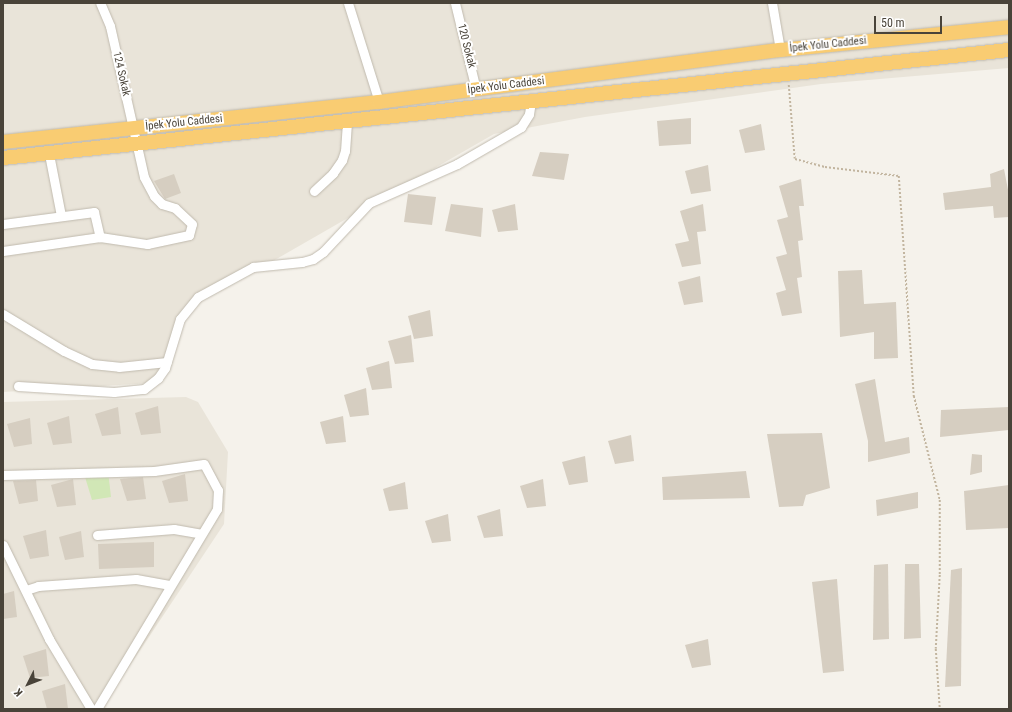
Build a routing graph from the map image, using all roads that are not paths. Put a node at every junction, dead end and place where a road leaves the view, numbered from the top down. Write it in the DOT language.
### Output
graph roads {
  1 [pos="100,3"];
  2 [pos="348,3"];
  3 [pos="455,3"];
  4 [pos="772,3"];
  5 [pos="1009,27"];
  6 [pos="780,50"];
  7 [pos="1009,50"];
  8 [pos="476,90"];
  9 [pos="379,102"];
  10 [pos="531,102"];
  11 [pos="346,123"];
  12 [pos="134,129"];
  13 [pos="3,142"];
  14 [pos="137,146"];
  15 [pos="49,154"];
  16 [pos="3,158"];
  17 [pos="314,190"];
  18 [pos="61,216"];
  19 [pos="3,224"];
  20 [pos="100,237"];
  21 [pos="3,250"];
  22 [pos="3,314"];
  23 [pos="167,362"];
  24 [pos="18,386"];
  25 [pos="3,475"];
  26 [pos="201,534"];
  27 [pos="97,535"];
  28 [pos="3,545"];
  29 [pos="170,585"];
  30 [pos="26,590"];
  31 [pos="91,709"];
  32 [pos="97,709"];
  1 -- 12 [label="street, 124 Sokak"];
  2 -- 9 [label="street"];
  3 -- 8 [label="street, 120 Sokak"];
  4 -- 6 [label="street"];
  5 -- 6 [label="highway, İpek Yolu Caddesi"];
  6 -- 8 [label="highway, İpek Yolu Caddesi"];
  7 -- 10 [label="highway, İpek Yolu Caddesi"];
  8 -- 9 [label="highway, İpek Yolu Caddesi"];
  9 -- 12 [label="highway, İpek Yolu Caddesi"];
  10 -- 11 [label="highway, İpek Yolu Caddesi"];
  10 -- 23 [label="street"];
  11 -- 14 [label="highway, İpek Yolu Caddesi"];
  11 -- 17 [label="street"];
  12 -- 13 [label="highway, İpek Yolu Caddesi"];
  12 -- 14 [label="street, 124 Sokak"];
  14 -- 15 [label="highway, İpek Yolu Caddesi"];
  14 -- 20 [label="street, 124 Sokak"];
  15 -- 16 [label="highway, İpek Yolu Caddesi"];
  15 -- 18 [label="street"];
  18 -- 19 [label="street"];
  18 -- 20 [label="street"];
  20 -- 21 [label="street"];
  22 -- 23 [label="street"];
  23 -- 24 [label="street"];
  25 -- 26 [label="street"];
  26 -- 27 [label="street"];
  26 -- 29 [label="street"];
  28 -- 30 [label="street"];
  29 -- 30 [label="street"];
  29 -- 32 [label="street"];
  30 -- 31 [label="street"];
}
